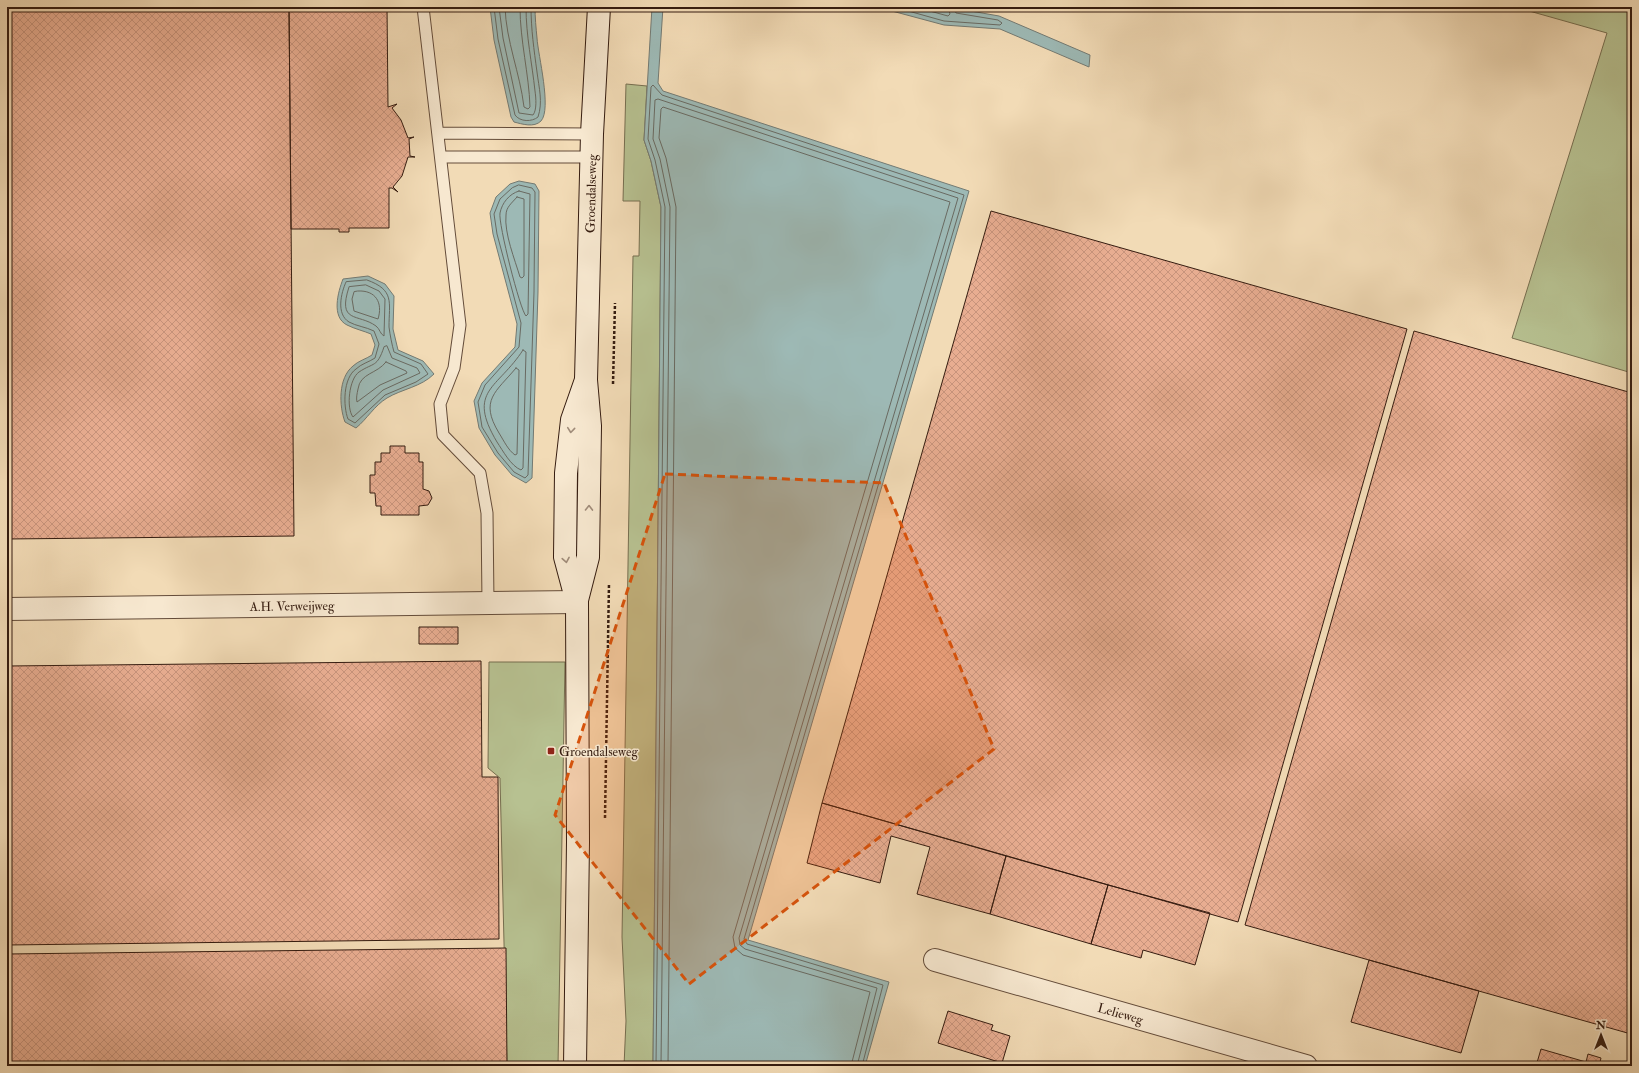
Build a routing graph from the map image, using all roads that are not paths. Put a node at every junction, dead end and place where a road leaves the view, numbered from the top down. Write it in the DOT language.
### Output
graph roads {
  1 [pos="423,7"];
  2 [pos="599,7"];
  3 [pos="438,133"];
  4 [pos="592,134"];
  5 [pos="441,157"];
  6 [pos="591,157"];
  7 [pos="577,602"];
  8 [pos="488,603"];
  9 [pos="7,609"];
  10 [pos="935,960"];
  11 [pos="575,1066"];
  12 [pos="1306,1066"];
  1 -- 3 [label="lane"];
  2 -- 4 [label="street, Groendalseweg"];
  3 -- 4 [label="lane"];
  3 -- 5 [label="lane"];
  4 -- 6 [label="street, Groendalseweg"];
  5 -- 6 [label="lane"];
  5 -- 8 [label="lane"];
  6 -- 7 [label="street, Groendalseweg"];
  7 -- 8 [label="street, A.H. Verweijweg"];
  7 -- 11 [label="street, Groendalseweg"];
  8 -- 9 [label="street, A.H. Verweijweg"];
  10 -- 12 [label="street, Lelieweg"];
}
